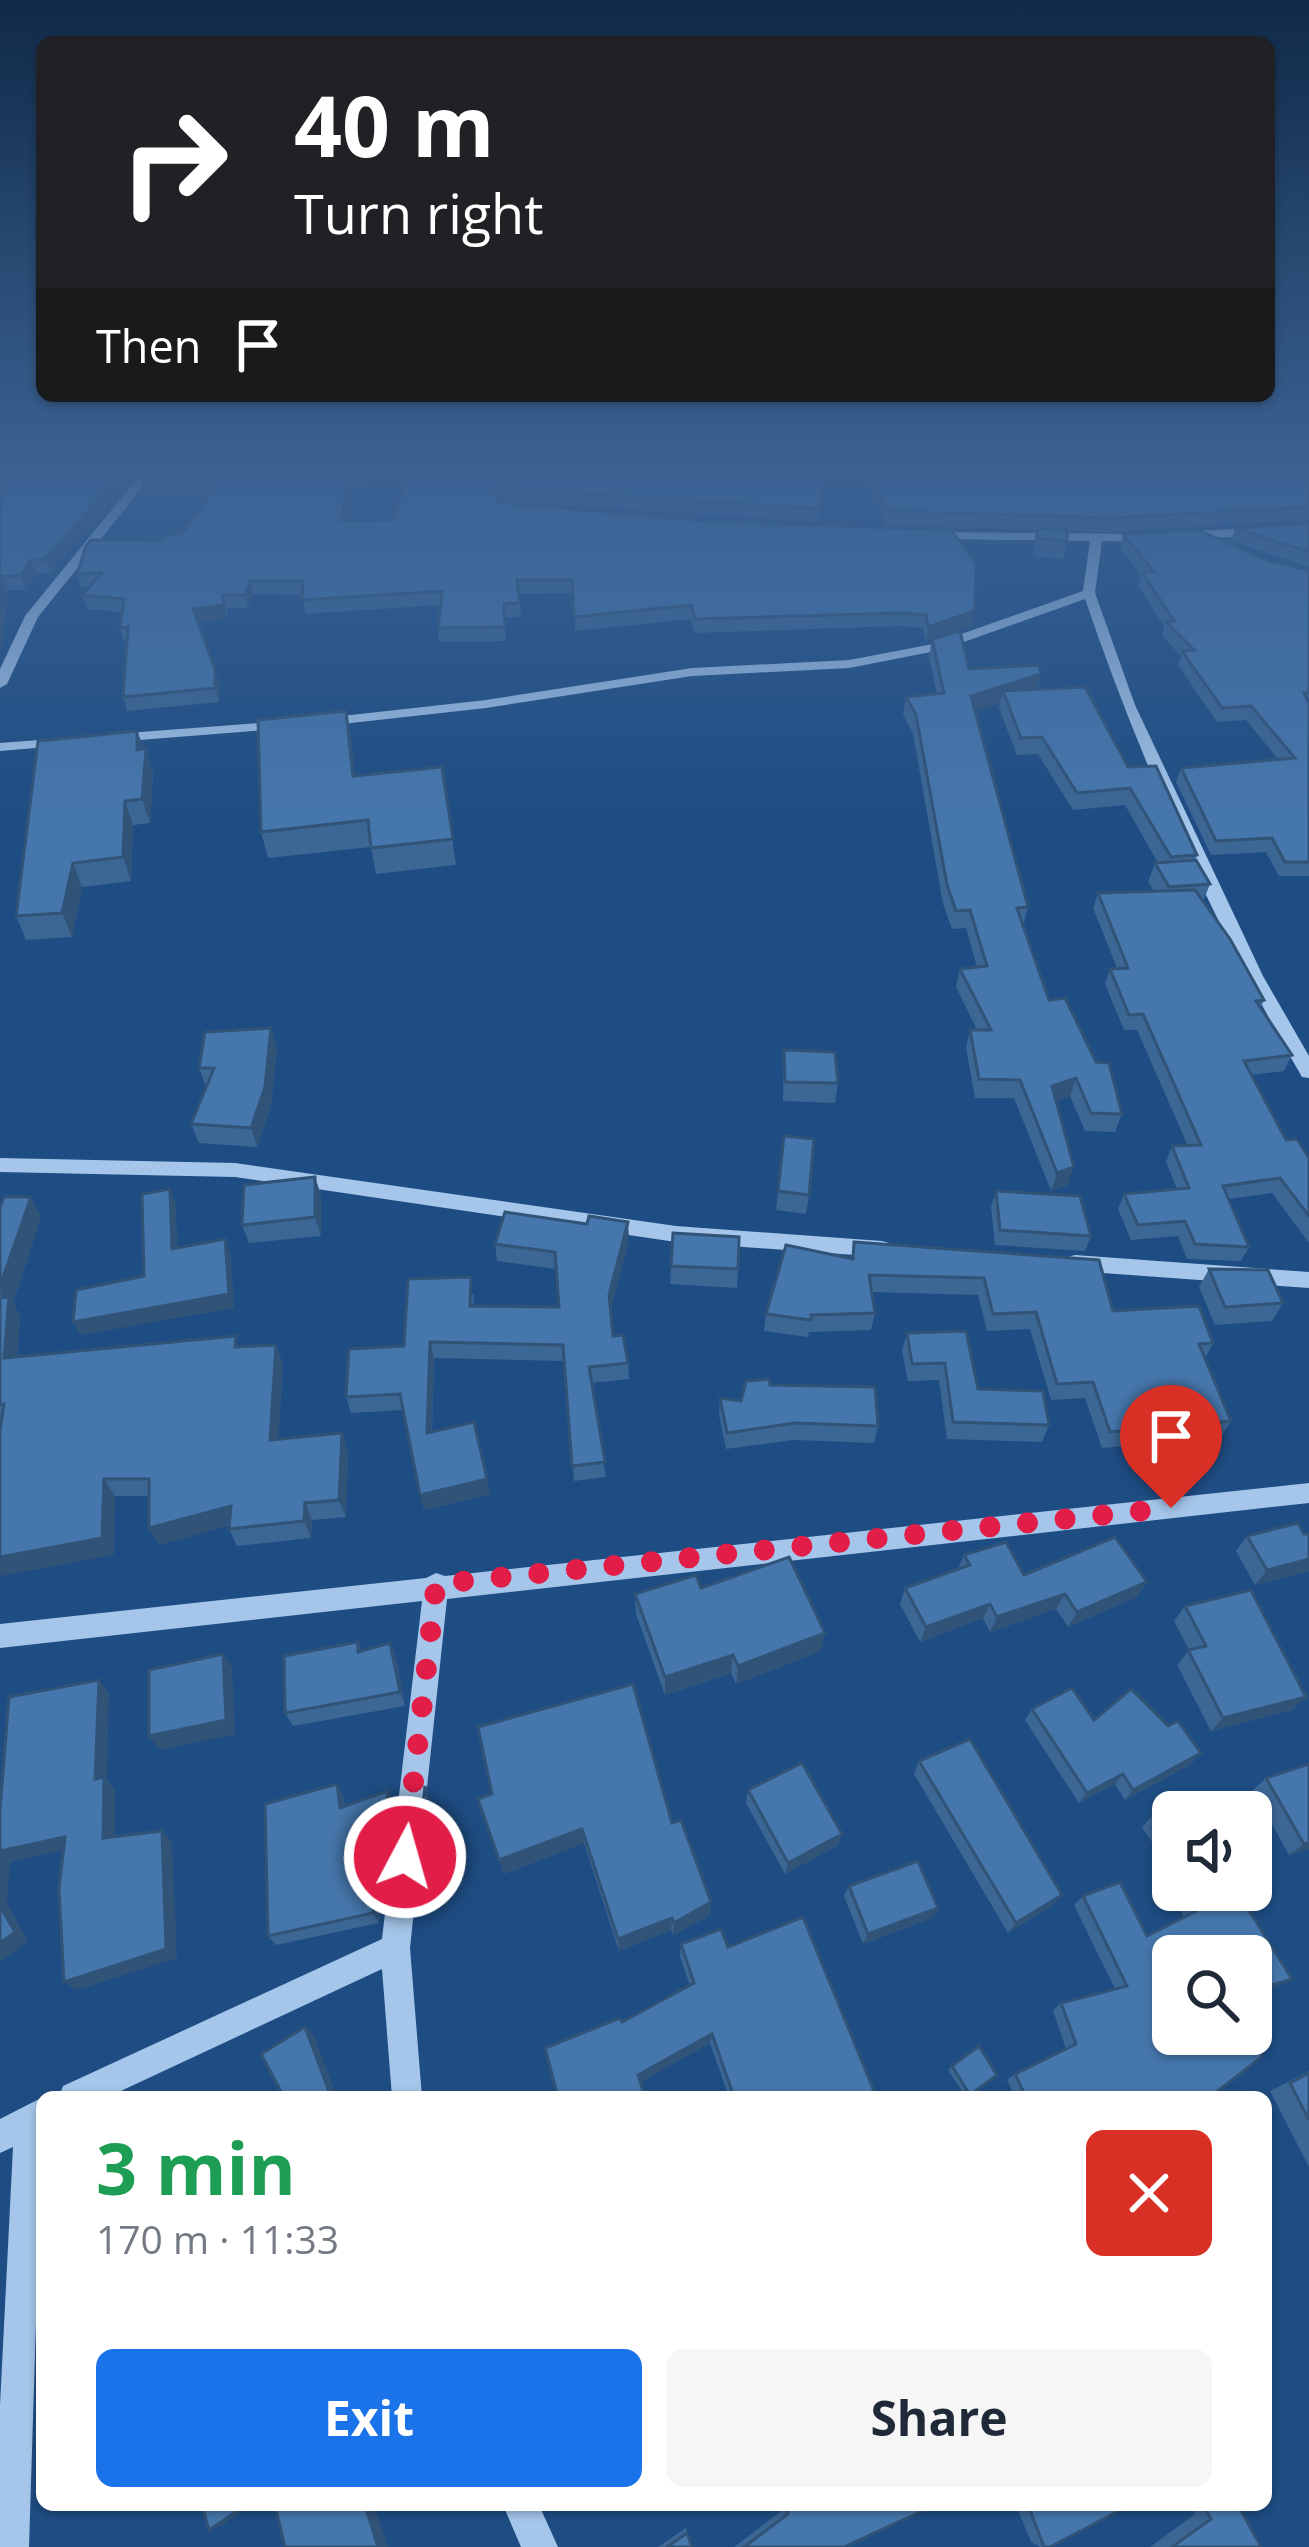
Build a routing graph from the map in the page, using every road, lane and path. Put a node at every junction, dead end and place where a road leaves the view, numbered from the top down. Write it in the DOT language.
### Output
graph roads {
  1 [pos="59,583"];
  2 [pos="1090,583"];
  3 [pos="1089,593"];
  4 [pos="0,684"];
  5 [pos="95,740"];
  6 [pos="71,742"];
  7 [pos="0,747"];
  8 [pos="1309,1072"];
  9 [pos="0,1165"];
  10 [pos="910,1251"];
  11 [pos="1051,1261"];
  12 [pos="1309,1280"];
  13 [pos="1309,1493"];
  14 [pos="436,1584"];
  15 [pos="0,1636"];
  16 [pos="394,1948"];
  17 [pos="87,2091"];
  18 [pos="406,2091"];
  19 [pos="36,2115"];
  20 [pos="0,2138"];
  21 [pos="524,2511"];
  22 [pos="11,2547"];
  23 [pos="540,2547"];
  1 -- 4 [label="street"];
  2 -- 3 [label="street"];
  3 -- 5 [label="street"];
  3 -- 8 [label="street"];
  6 -- 7 [label="street"];
  9 -- 10 [label="street"];
  11 -- 12 [label="street"];
  13 -- 14 [label="street"];
  14 -- 15 [label="street"];
  14 -- 16 [label="street"];
  16 -- 17 [label="street"];
  16 -- 18 [label="street"];
  19 -- 20 [label="street"];
  19 -- 22 [label="street"];
  21 -- 23 [label="street"];
}
